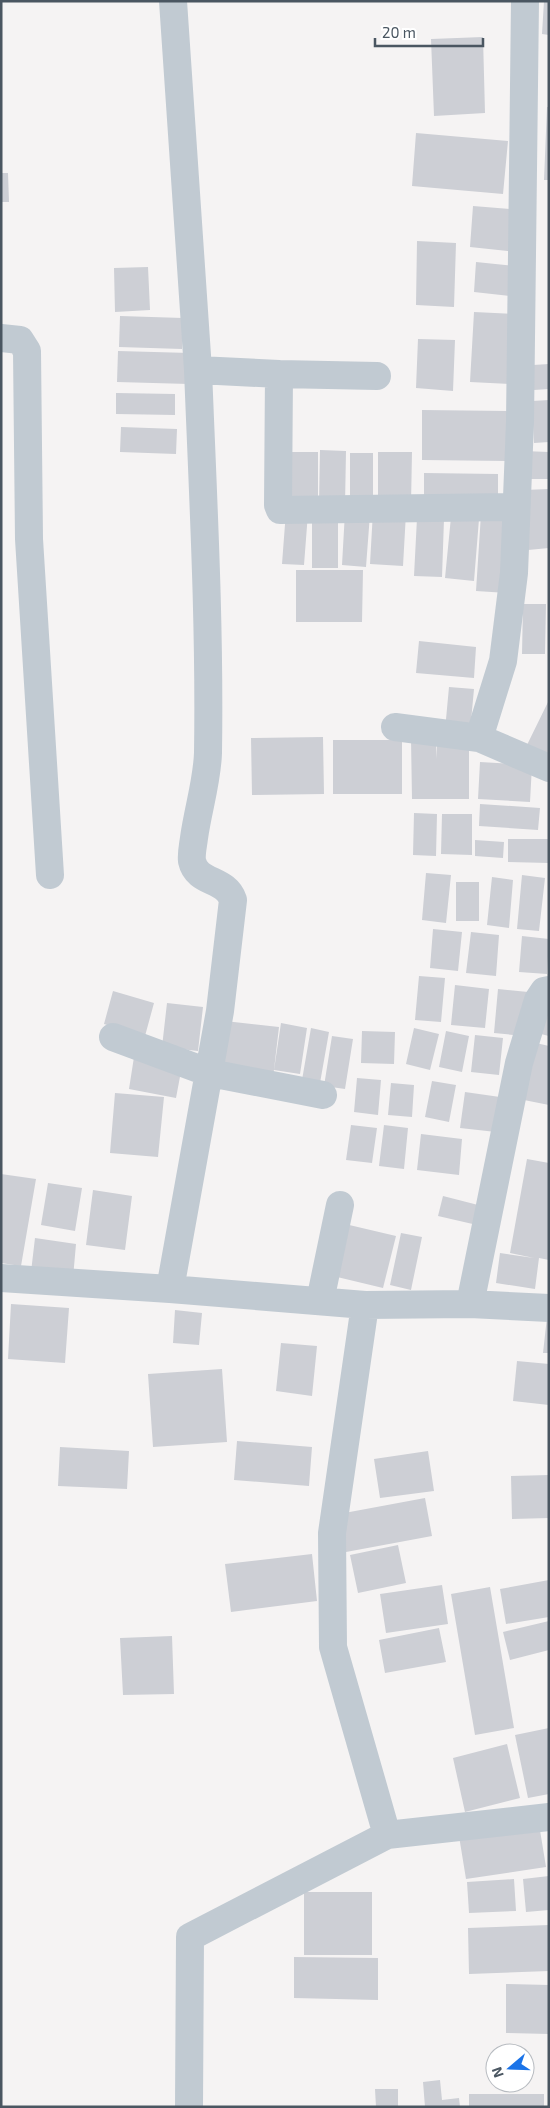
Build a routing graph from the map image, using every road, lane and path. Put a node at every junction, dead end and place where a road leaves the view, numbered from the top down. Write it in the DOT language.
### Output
graph roads {
  1 [pos="173,1"];
  2 [pos="525,1"];
  3 [pos="1,338"];
  4 [pos="198,370"];
  5 [pos="279,374"];
  6 [pos="378,376"];
  7 [pos="516,507"];
  8 [pos="395,727"];
  9 [pos="479,738"];
  10 [pos="549,768"];
  11 [pos="50,875"];
  12 [pos="549,990"];
  13 [pos="113,1037"];
  14 [pos="210,1073"];
  15 [pos="323,1095"];
  16 [pos="340,1206"];
  17 [pos="1,1278"];
  18 [pos="170,1288"];
  19 [pos="320,1301"];
  20 [pos="470,1304"];
  21 [pos="365,1305"];
  22 [pos="549,1308"];
  23 [pos="549,1817"];
  24 [pos="386,1835"];
  25 [pos="189,2107"];
  1 -- 4 [label="street"];
  2 -- 7 [label="street"];
  3 -- 11 [label="street"];
  4 -- 5 [label="street"];
  4 -- 14 [label="street"];
  5 -- 6 [label="street"];
  5 -- 7 [label="street"];
  7 -- 9 [label="street"];
  8 -- 9 [label="street"];
  9 -- 10 [label="street"];
  12 -- 20 [label="street"];
  13 -- 14 [label="street"];
  14 -- 15 [label="street"];
  14 -- 18 [label="street"];
  16 -- 19 [label="street"];
  17 -- 18 [label="street"];
  18 -- 19 [label="street"];
  19 -- 21 [label="street"];
  20 -- 21 [label="street"];
  20 -- 22 [label="street"];
  21 -- 24 [label="street"];
  23 -- 24 [label="street"];
  24 -- 25 [label="street"];
}
